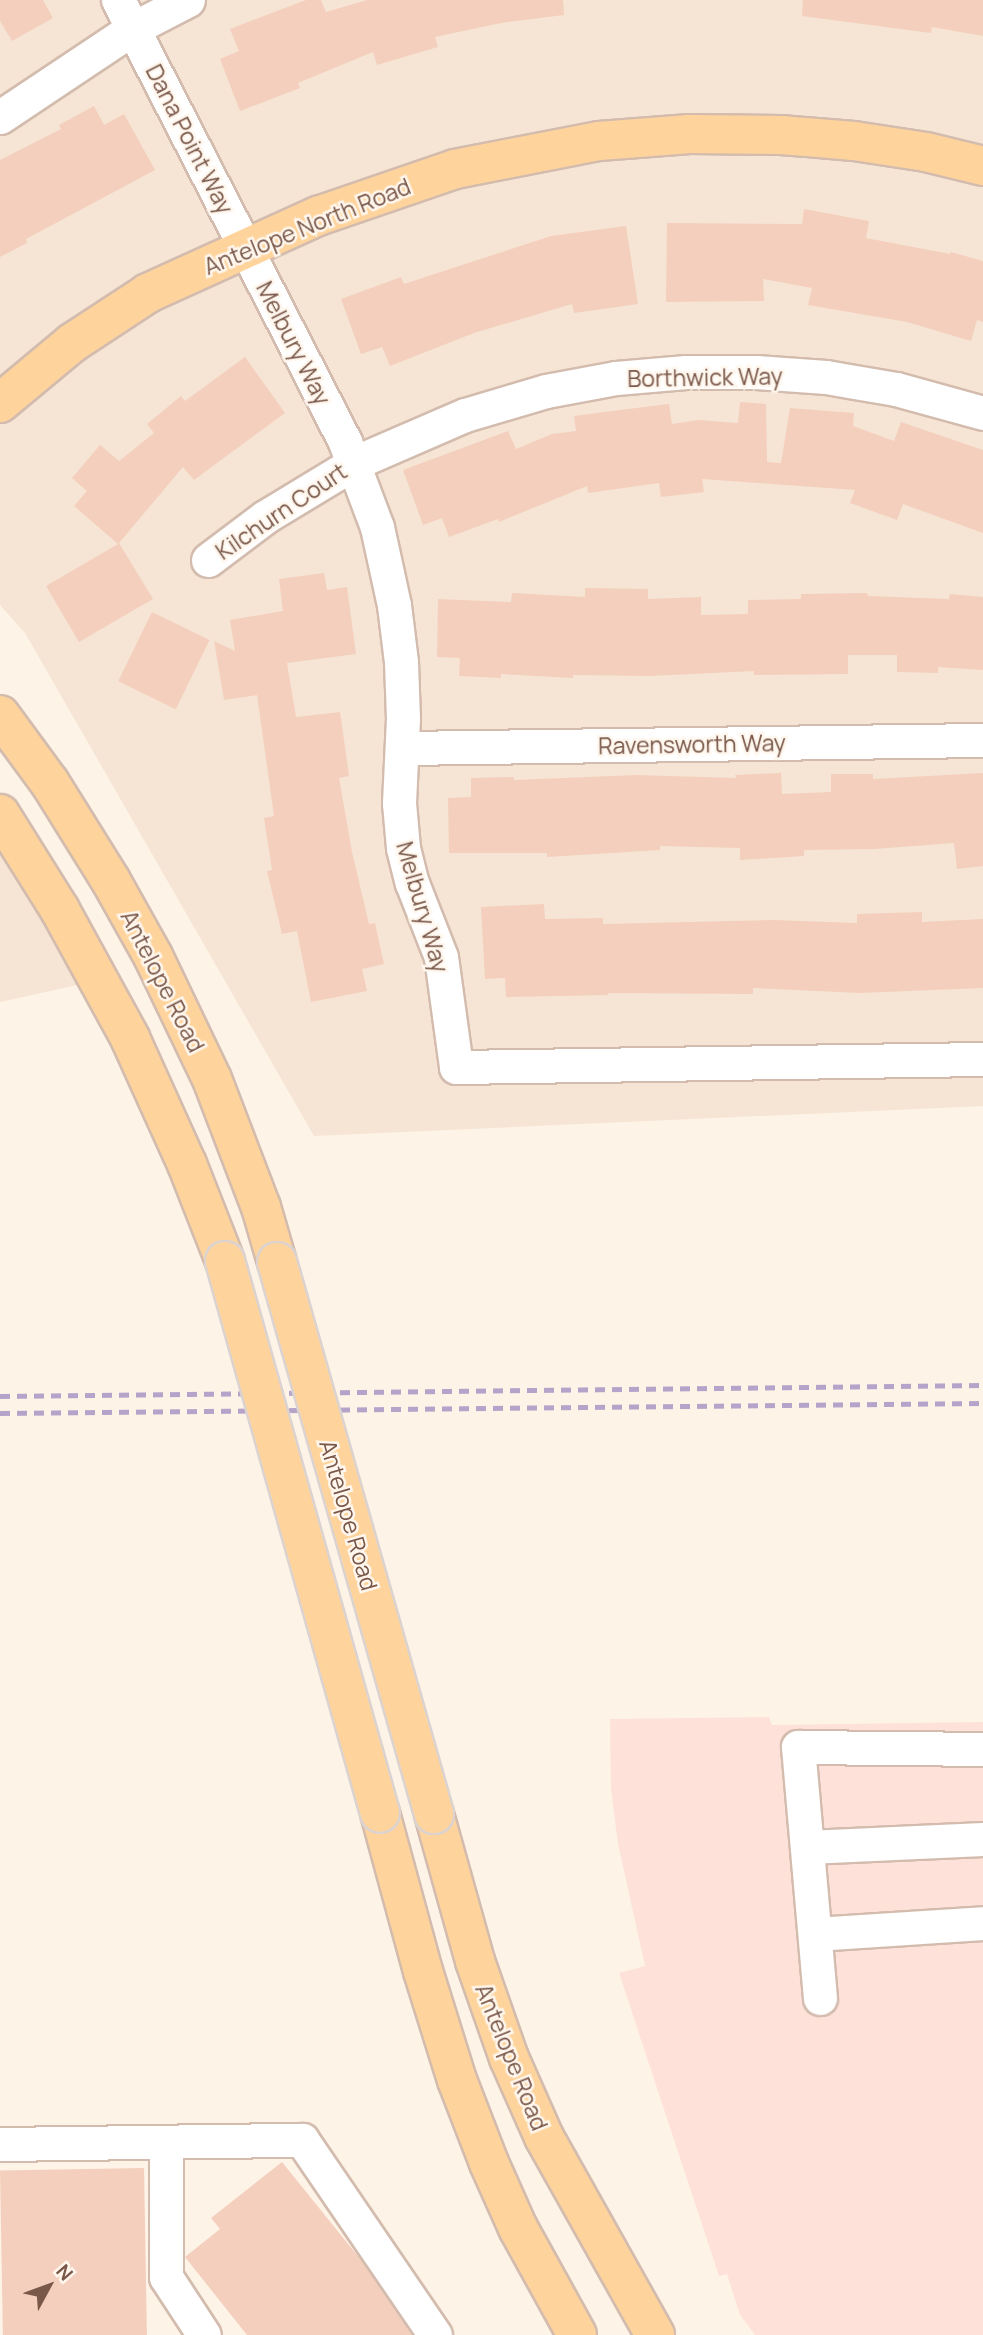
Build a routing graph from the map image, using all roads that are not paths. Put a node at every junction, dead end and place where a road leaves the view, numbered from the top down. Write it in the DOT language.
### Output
graph roads {
  1 [pos="188,0"];
  2 [pos="125,14"];
  3 [pos="0,117"];
  4 [pos="983,166"];
  5 [pos="247,250"];
  6 [pos="0,403"];
  7 [pos="983,413"];
  8 [pos="354,463"];
  9 [pos="208,560"];
  10 [pos="0,715"];
  11 [pos="983,740"];
  12 [pos="402,748"];
  13 [pos="0,814"];
  14 [pos="983,1059"];
  15 [pos="983,1749"];
  16 [pos="983,1839"];
  17 [pos="807,1847"];
  18 [pos="983,1923"];
  19 [pos="815,1934"];
  20 [pos="820,1998"];
  21 [pos="166,2142"];
  22 [pos="0,2144"];
  23 [pos="204,2335"];
  24 [pos="435,2335"];
  25 [pos="577,2335"];
  26 [pos="655,2335"];
  1 -- 2 [label="street"];
  2 -- 3 [label="street"];
  2 -- 5 [label="street, Dana Point Way"];
  4 -- 5 [label="main road, Antelope North Road"];
  5 -- 6 [label="main road, Antelope North Road"];
  5 -- 8 [label="street, Melbury Way"];
  7 -- 8 [label="street, Borthwick Way"];
  8 -- 9 [label="street, Kilchurn Court"];
  8 -- 12 [label="street, Melbury Way"];
  10 -- 26 [label="main road, Antelope Road, bridge"];
  11 -- 12 [label="street, Ravensworth Way"];
  12 -- 14 [label="street, Melbury Way"];
  13 -- 25 [label="main road, bridge"];
  15 -- 17 [label="street"];
  16 -- 17 [label="street"];
  17 -- 19 [label="street"];
  18 -- 19 [label="street"];
  19 -- 20 [label="street"];
  21 -- 22 [label="street"];
  21 -- 23 [label="street"];
  21 -- 24 [label="street"];
}
